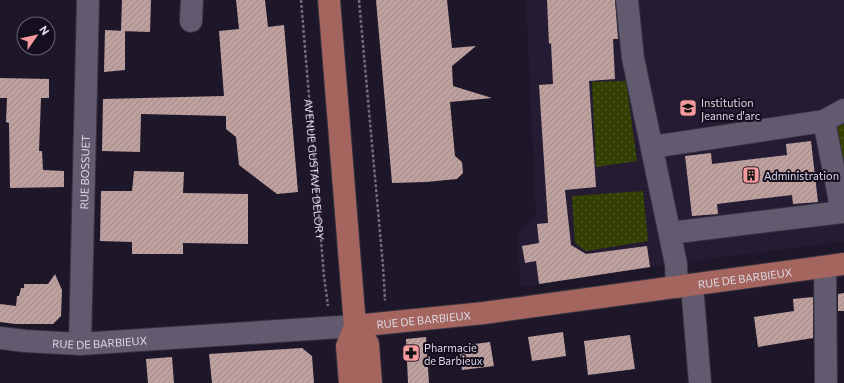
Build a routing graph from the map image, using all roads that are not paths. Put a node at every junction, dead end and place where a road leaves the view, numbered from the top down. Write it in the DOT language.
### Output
graph roads {
  1 [pos="88,0"];
  2 [pos="329,0"];
  3 [pos="627,0"];
  4 [pos="844,110"];
  5 [pos="824,121"];
  6 [pos="652,147"];
  7 [pos="843,212"];
  8 [pos="670,233"];
  9 [pos="835,266"];
  10 [pos="684,286"];
  11 [pos="355,326"];
  12 [pos="0,338"];
  13 [pos="80,344"];
  14 [pos="350,383"];
  15 [pos="371,383"];
  16 [pos="700,383"];
  17 [pos="826,383"];
  1 -- 13 [label="street, RUE BOSSUET"];
  2 -- 11 [label="main road"];
  3 -- 6 [label="street"];
  4 -- 5 [label="street"];
  5 -- 6 [label="street"];
  5 -- 7 [label="street"];
  6 -- 8 [label="street"];
  7 -- 8 [label="street"];
  8 -- 10 [label="street"];
  9 -- 10 [label="main road, RUE DE BARBIEUX"];
  9 -- 17 [label="street"];
  10 -- 11 [label="main road, RUE DE BARBIEUX"];
  10 -- 16 [label="street"];
  11 -- 13 [label="street, RUE DE BARBIEUX"];
  11 -- 14 [label="main road"];
  11 -- 15 [label="main road"];
  12 -- 13 [label="street, RUE DE BARBIEUX"];
}
